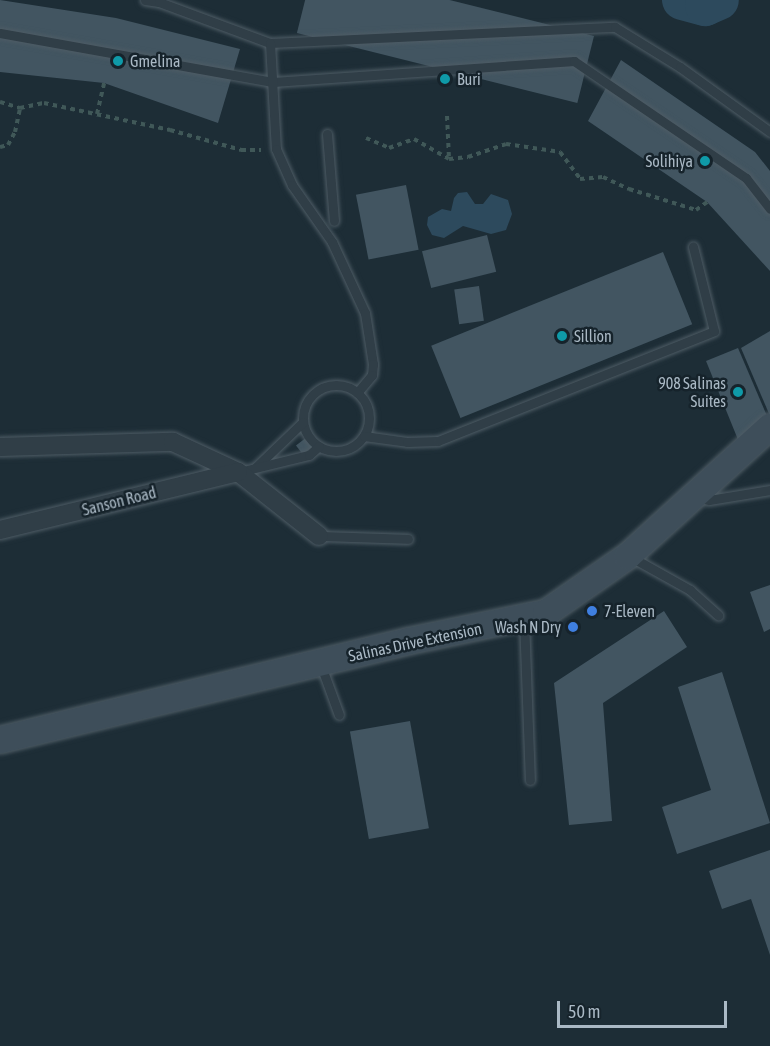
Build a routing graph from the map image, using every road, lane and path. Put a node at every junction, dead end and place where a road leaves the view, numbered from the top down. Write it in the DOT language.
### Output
graph roads {
  1 [pos="145,0"];
  2 [pos="0,33"];
  3 [pos="270,43"];
  4 [pos="273,82"];
  5 [pos="104,83"];
  6 [pos="0,102"];
  7 [pos="20,108"];
  8 [pos="97,114"];
  9 [pos="447,116"];
  10 [pos="770,132"];
  11 [pos="327,134"];
  12 [pos="366,138"];
  13 [pos="0,147"];
  14 [pos="276,149"];
  15 [pos="449,159"];
  16 [pos="707,202"];
  17 [pos="770,208"];
  18 [pos="332,242"];
  19 [pos="693,247"];
  20 [pos="357,393"];
  21 [pos="303,422"];
  22 [pos="770,427"];
  23 [pos="364,436"];
  24 [pos="319,446"];
  25 [pos="0,447"];
  26 [pos="247,470"];
  27 [pos="770,490"];
  28 [pos="694,496"];
  29 [pos="0,530"];
  30 [pos="319,536"];
  31 [pos="408,539"];
  32 [pos="628,556"];
  33 [pos="718,615"];
  34 [pos="524,619"];
  35 [pos="321,663"];
  36 [pos="339,715"];
  37 [pos="0,740"];
  38 [pos="530,780"];
  1 -- 3 [label="lane"];
  2 -- 4 [label="lane"];
  3 -- 4 [label="lane"];
  3 -- 10 [label="lane"];
  4 -- 14 [label="lane"];
  4 -- 17 [label="lane"];
  5 -- 8 [label="path"];
  6 -- 7 [label="path"];
  7 -- 8 [label="path"];
  7 -- 13 [label="path"];
  8 -- 14 [label="path"];
  9 -- 15 [label="path"];
  11 -- 18 [label="lane, bridge"];
  12 -- 15 [label="path"];
  14 -- 18 [label="lane"];
  15 -- 16 [label="path"];
  18 -- 20 [label="lane"];
  19 -- 23 [label="lane"];
  20 -- 21 [label="lane"];
  20 -- 23 [label="lane"];
  21 -- 24 [label="lane"];
  21 -- 26 [label="lane"];
  22 -- 28 [label="street, Salinas Drive Extension"];
  23 -- 24 [label="lane"];
  24 -- 26 [label="lane"];
  25 -- 26 [label="street"];
  26 -- 29 [label="street, Sanson Road"];
  26 -- 30 [label="street"];
  27 -- 28 [label="lane"];
  28 -- 32 [label="street, Salinas Drive Extension"];
  30 -- 31 [label="lane"];
  32 -- 33 [label="lane"];
  32 -- 34 [label="street, Salinas Drive Extension"];
  34 -- 35 [label="street, Salinas Drive Extension"];
  34 -- 38 [label="lane"];
  35 -- 36 [label="lane"];
  35 -- 37 [label="street, Salinas Drive Extension"];
}
